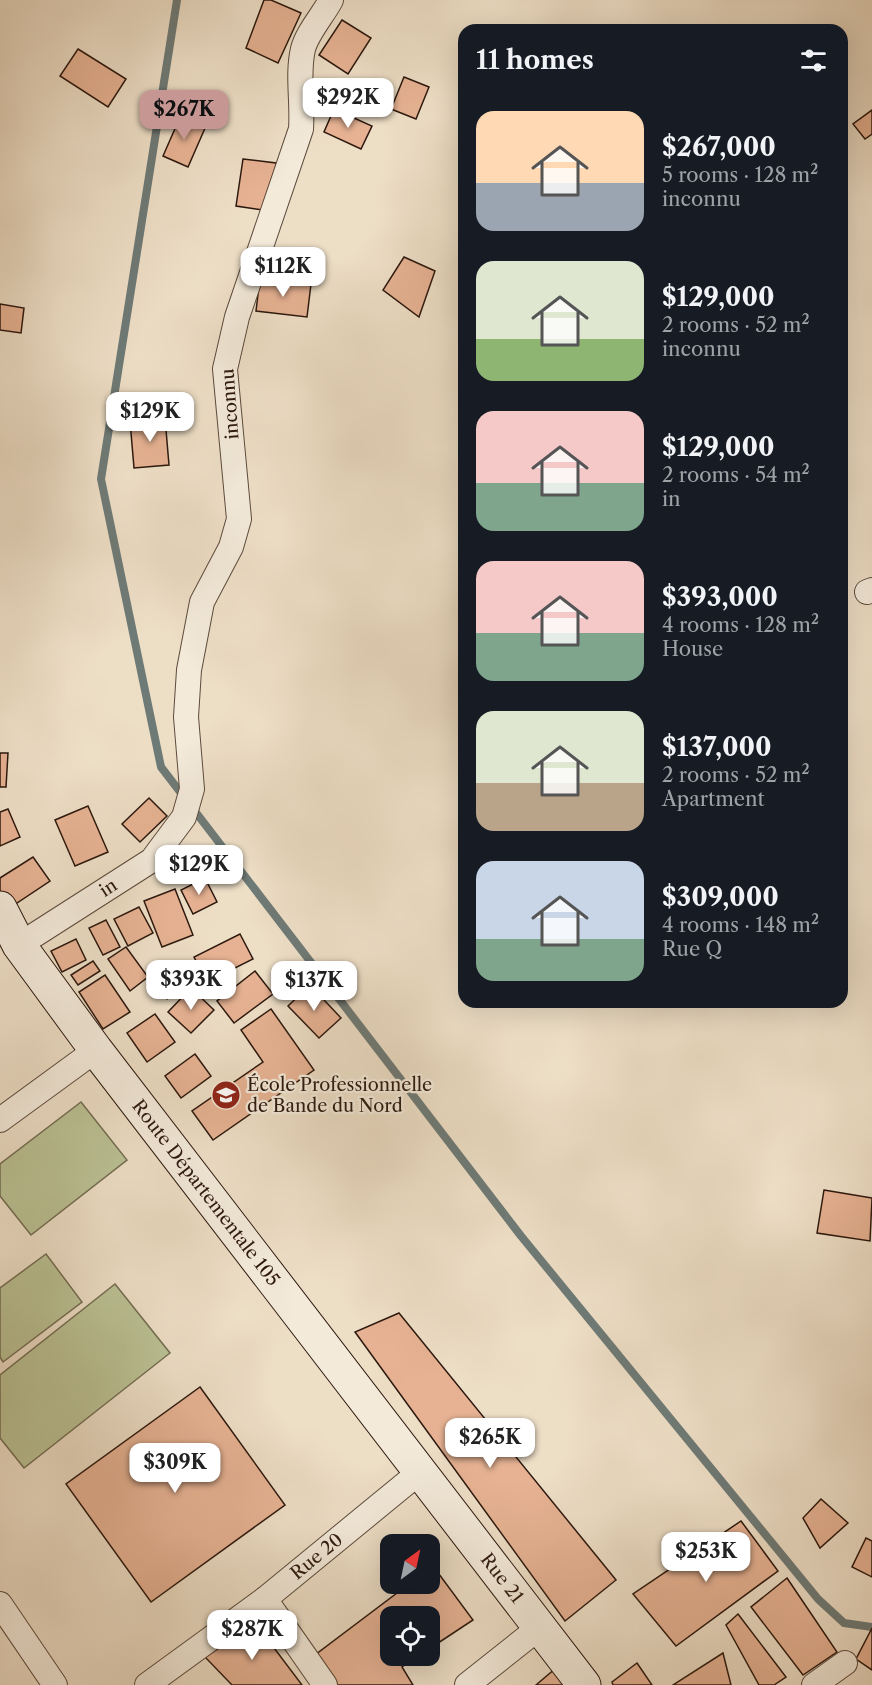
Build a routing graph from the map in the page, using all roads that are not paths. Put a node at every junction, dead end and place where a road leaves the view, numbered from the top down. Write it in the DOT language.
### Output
graph roads {
  1 [pos="331,0"];
  2 [pos="184,817"];
  3 [pos="0,908"];
  4 [pos="19,945"];
  5 [pos="96,1050"];
  6 [pos="0,1120"];
  7 [pos="421,1471"];
  8 [pos="265,1599"];
  9 [pos="0,1604"];
  10 [pos="540,1628"];
  11 [pos="845,1663"];
  12 [pos="56,1685"];
  13 [pos="147,1685"];
  14 [pos="325,1685"];
  15 [pos="467,1685"];
  16 [pos="584,1685"];
  17 [pos="814,1685"];
  1 -- 2 [label="street, inconnu"];
  2 -- 4 [label="street, in"];
  3 -- 4 [label="street, Route Départementale 105"];
  4 -- 5 [label="street, Route Départementale 105"];
  5 -- 6 [label="street"];
  5 -- 7 [label="street, Route Départementale 105"];
  7 -- 8 [label="street, Rue 20"];
  7 -- 10 [label="street, Rue 21"];
  8 -- 13 [label="street, Rue 20"];
  8 -- 14 [label="street"];
  9 -- 12 [label="street"];
  10 -- 15 [label="street"];
  10 -- 16 [label="street, Rue 21"];
  11 -- 17 [label="street"];
}
